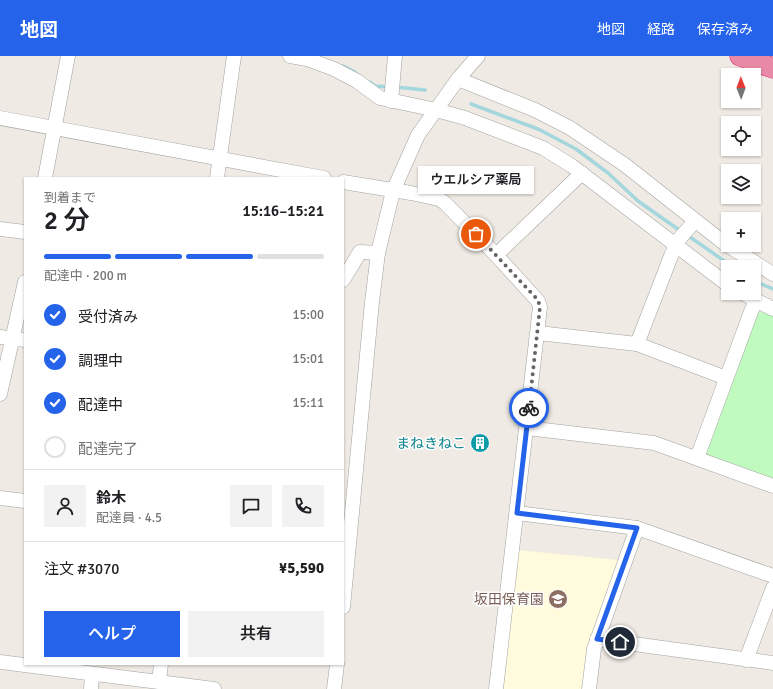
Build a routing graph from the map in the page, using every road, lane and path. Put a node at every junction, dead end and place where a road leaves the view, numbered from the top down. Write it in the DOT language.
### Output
graph roads {
  1 [pos="68,56"];
  2 [pos="234,56"];
  3 [pos="290,56"];
  4 [pos="396,56"];
  5 [pos="478,56"];
  6 [pos="740,56"];
  7 [pos="773,68"];
  8 [pos="458,79"];
  9 [pos="391,101"];
  10 [pos="436,110"];
  11 [pos="0,118"];
  12 [pos="54,128"];
  13 [pos="219,158"];
  14 [pos="582,173"];
  15 [pos="45,177"];
  16 [pos="217,177"];
  17 [pos="319,177"];
  18 [pos="344,182"];
  19 [pos="393,191"];
  20 [pos="695,221"];
  21 [pos="0,229"];
  22 [pos="24,232"];
  23 [pos="676,247"];
  24 [pos="378,253"];
  25 [pos="496,255"];
  26 [pos="773,274"];
  27 [pos="344,278"];
  28 [pos="721,280"];
  29 [pos="24,287"];
  30 [pos="757,301"];
  31 [pos="773,309"];
  32 [pos="538,333"];
  33 [pos="13,338"];
  34 [pos="637,344"];
  35 [pos="726,378"];
  36 [pos="0,394"];
  37 [pos="527,428"];
  38 [pos="697,458"];
  39 [pos="773,486"];
  40 [pos="0,498"];
  41 [pos="24,501"];
  42 [pos="517,513"];
  43 [pos="637,528"];
  44 [pos="347,539"];
  45 [pos="773,576"];
  46 [pos="773,588"];
  47 [pos="344,590"];
  48 [pos="597,639"];
  49 [pos="746,660"];
  50 [pos="0,662"];
  51 [pos="773,663"];
  52 [pos="161,665"];
  53 [pos="337,665"];
  54 [pos="92,674"];
  55 [pos="159,681"];
  56 [pos="91,689"];
  57 [pos="214,689"];
  58 [pos="334,689"];
  59 [pos="496,689"];
  60 [pos="589,689"];
  1 -- 12 [label="street"];
  2 -- 13 [label="street"];
  3 -- 9 [label="street"];
  4 -- 9 [label="street"];
  5 -- 8 [label="street"];
  6 -- 7 [label="highway"];
  8 -- 10 [label="street"];
  8 -- 20 [label="street"];
  9 -- 10 [label="street"];
  10 -- 14 [label="street"];
  10 -- 19 [label="street"];
  11 -- 12 [label="street"];
  12 -- 13 [label="street"];
  12 -- 15 [label="street"];
  13 -- 16 [label="street"];
  13 -- 17 [label="street"];
  14 -- 23 [label="street"];
  14 -- 25 [label="street"];
  18 -- 19 [label="street"];
  19 -- 24 [label="street"];
  19 -- 25 [label="street"];
  20 -- 23 [label="street"];
  20 -- 26 [label="street"];
  21 -- 22 [label="street"];
  23 -- 28 [label="street"];
  23 -- 34 [label="street"];
  24 -- 27 [label="street"];
  24 -- 44 [label="street"];
  25 -- 32 [label="street"];
  29 -- 33 [label="street"];
  30 -- 31 [label="street"];
  30 -- 35 [label="street"];
  32 -- 34 [label="street"];
  32 -- 37 [label="street"];
  33 -- 36 [label="street"];
  34 -- 35 [label="street"];
  35 -- 38 [label="street"];
  37 -- 38 [label="street"];
  37 -- 42 [label="street"];
  38 -- 39 [label="street"];
  40 -- 41 [label="street"];
  42 -- 43 [label="street"];
  42 -- 59 [label="street"];
  43 -- 45 [label="street"];
  43 -- 48 [label="street"];
  44 -- 47 [label="street"];
  46 -- 49 [label="street"];
  48 -- 49 [label="street"];
  48 -- 60 [label="street"];
  49 -- 51 [label="street"];
  50 -- 54 [label="street"];
  52 -- 55 [label="street"];
  53 -- 58 [label="street"];
  54 -- 55 [label="street"];
  54 -- 56 [label="street"];
  55 -- 57 [label="street"];
}
